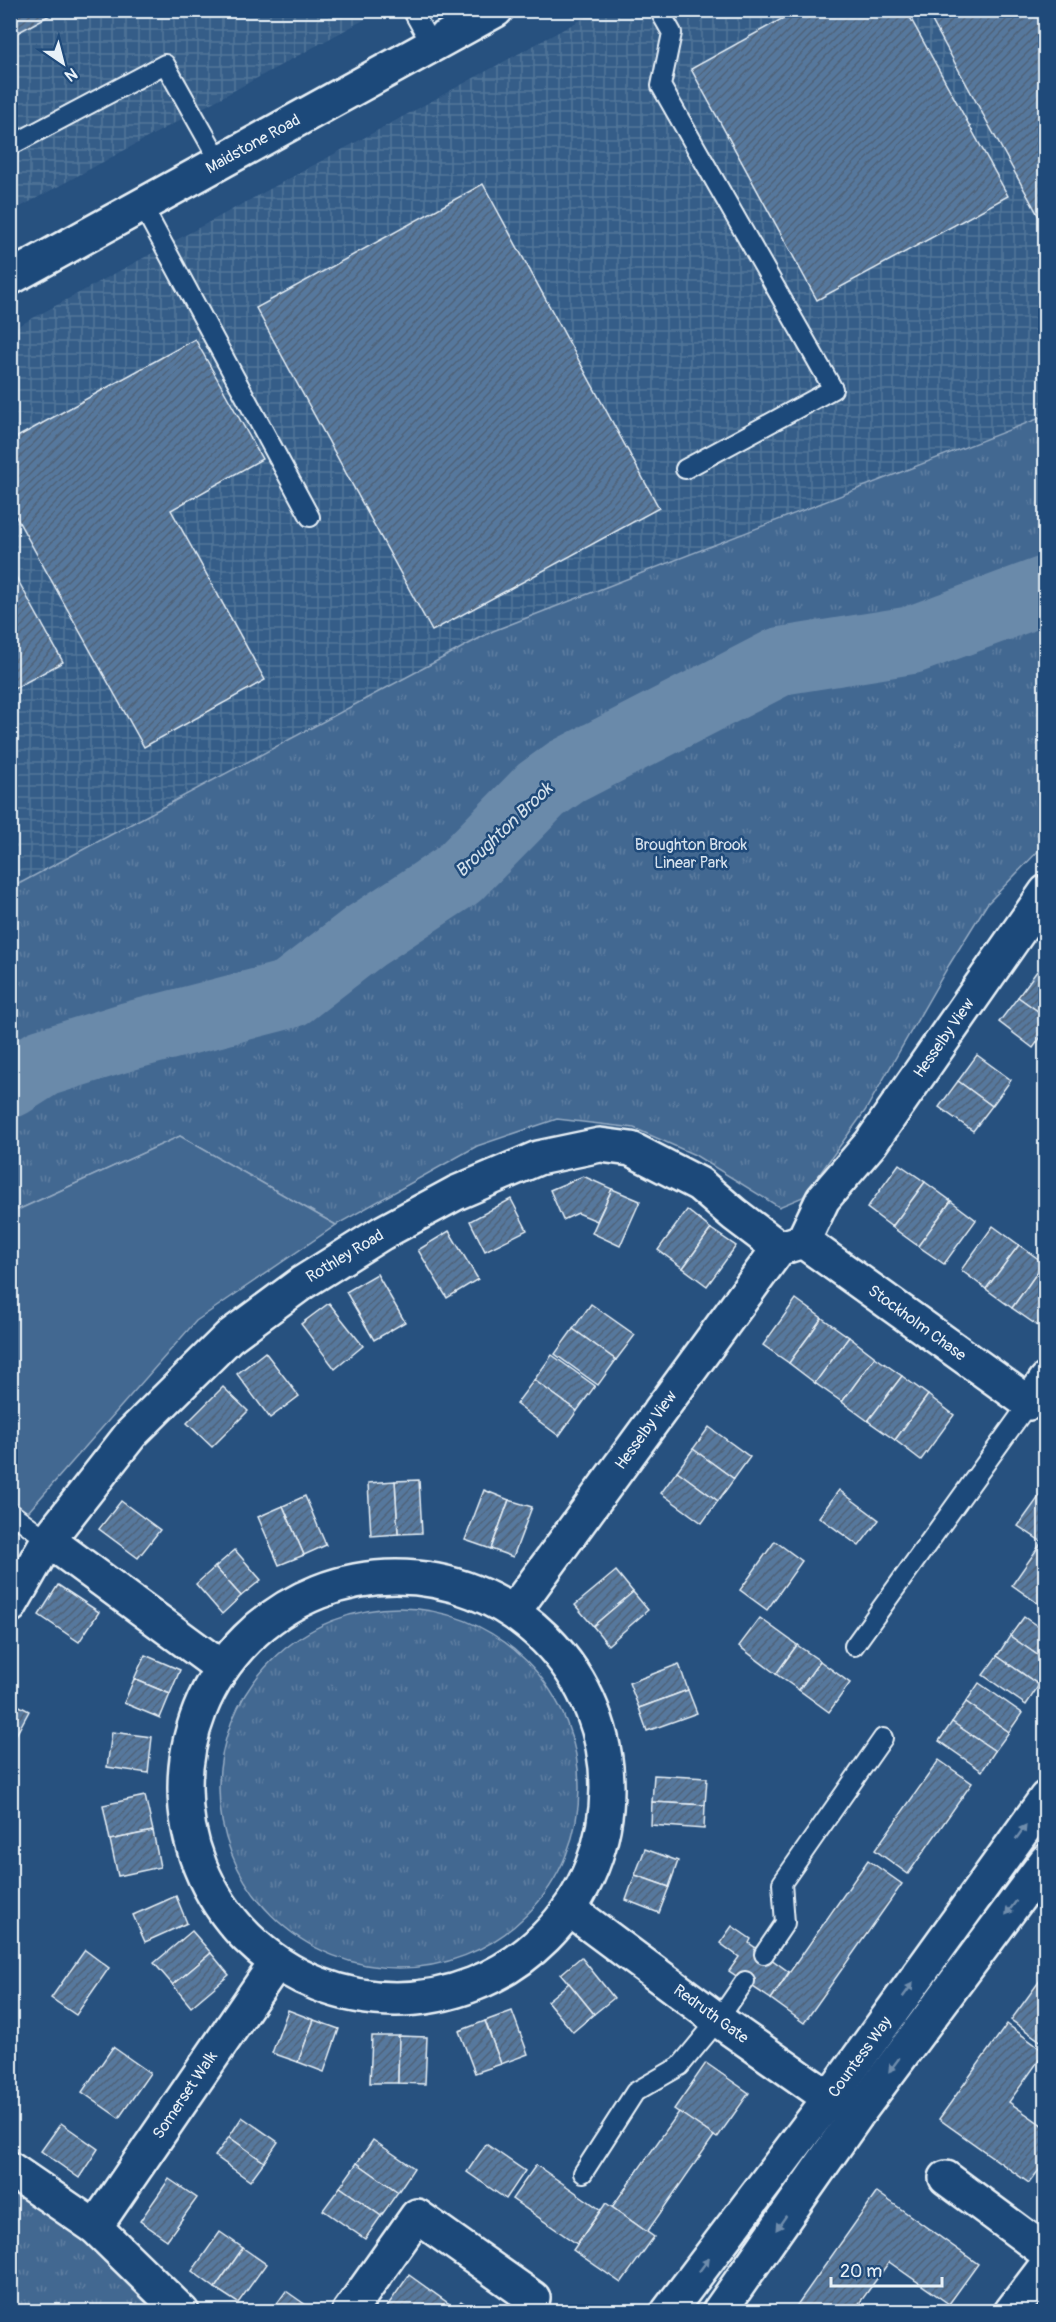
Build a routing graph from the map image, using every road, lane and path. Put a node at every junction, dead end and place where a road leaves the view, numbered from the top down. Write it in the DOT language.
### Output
graph roads {
  1 [pos="412,10"];
  2 [pos="496,10"];
  3 [pos="659,10"];
  4 [pos="432,46"];
  5 [pos="10,146"];
  6 [pos="220,162"];
  7 [pos="142,206"];
  8 [pos="10,278"];
  9 [pos="685,469"];
  10 [pos="310,518"];
  11 [pos="1046,892"];
  12 [pos="791,1245"];
  13 [pos="1040,1399"];
  14 [pos="10,1512"];
  15 [pos="48,1540"];
  16 [pos="10,1606"];
  17 [pos="513,1611"];
  18 [pos="855,1646"];
  19 [pos="222,1668"];
  20 [pos="883,1738"];
  21 [pos="1046,1798"];
  22 [pos="1046,1861"];
  23 [pos="569,1909"];
  24 [pos="764,1954"];
  25 [pos="276,1963"];
  26 [pos="745,1981"];
  27 [pos="718,2020"];
  28 [pos="843,2108"];
  29 [pos="10,2169"];
  30 [pos="583,2173"];
  31 [pos="946,2178"];
  32 [pos="95,2227"];
  33 [pos="1046,2252"];
  34 [pos="1046,2266"];
  35 [pos="533,2298"];
  36 [pos="182,2312"];
  37 [pos="349,2312"];
  38 [pos="668,2312"];
  39 [pos="719,2312"];
  40 [pos="1011,2312"];
  1 -- 4 [label="lane"];
  2 -- 4 [label="street, Maidstone Road"];
  3 -- 9 [label="lane"];
  4 -- 6 [label="street, Maidstone Road"];
  5 -- 6 [label="lane"];
  6 -- 7 [label="street, Maidstone Road"];
  7 -- 8 [label="street, Maidstone Road"];
  7 -- 10 [label="lane"];
  11 -- 12 [label="street, Hesselby View"];
  12 -- 13 [label="street, Stockholm Chase"];
  12 -- 15 [label="street, Rothley Road"];
  12 -- 17 [label="street, Hesselby View"];
  13 -- 18 [label="lane"];
  14 -- 15 [label="lane"];
  15 -- 16 [label="street, Rothley Road"];
  15 -- 19 [label="street"];
  17 -- 19 [label="street"];
  17 -- 23 [label="street"];
  19 -- 25 [label="street"];
  20 -- 24 [label="lane"];
  28 -- 21 [label="street, Countess Way, one-way"];
  22 -- 28 [label="street, Countess Way, one-way"];
  23 -- 25 [label="street"];
  23 -- 27 [label="street, Redruth Gate"];
  25 -- 32 [label="street, Somerset Walk"];
  26 -- 27 [label="lane"];
  27 -- 28 [label="street, Redruth Gate"];
  27 -- 30 [label="lane"];
  38 -- 28 [label="street, Countess Way, one-way"];
  28 -- 39 [label="street, Countess Way, one-way"];
  29 -- 32 [label="street"];
  31 -- 33 [label="street"];
  32 -- 36 [label="street"];
  34 -- 40 [label="street"];
  35 -- 37 [label="street"];
}
